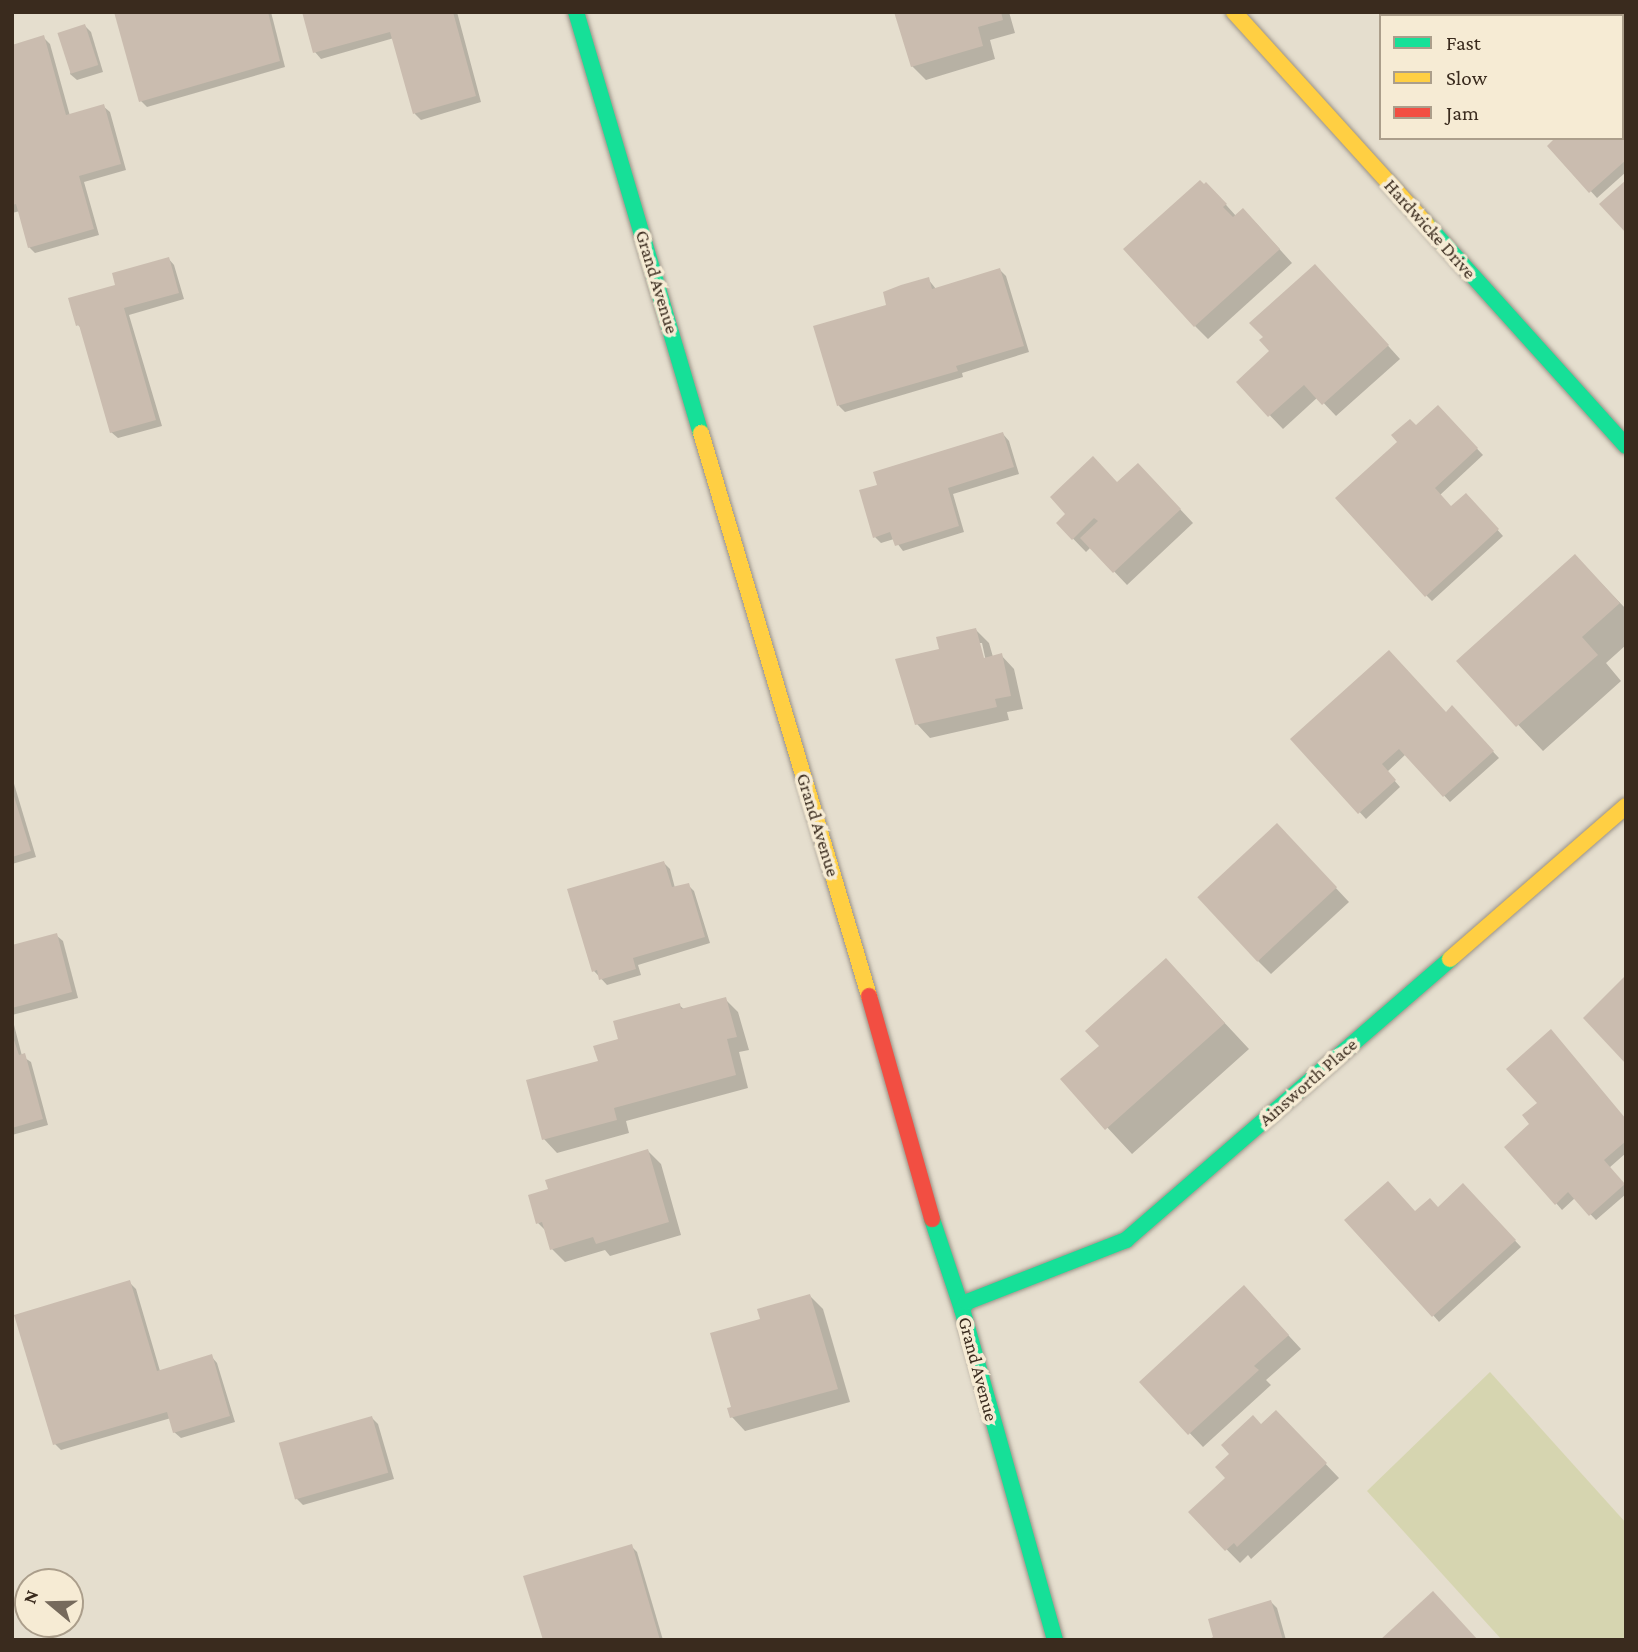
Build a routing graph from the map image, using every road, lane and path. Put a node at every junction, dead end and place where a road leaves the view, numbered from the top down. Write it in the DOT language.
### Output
graph roads {
  1 [pos="576,12"];
  2 [pos="1234,12"];
  3 [pos="1626,446"];
  4 [pos="1626,806"];
  5 [pos="962,1309"];
  6 [pos="1055,1640"];
  1 -- 5 [label="street, Grand Avenue"];
  2 -- 3 [label="street, Hardwicke Drive"];
  4 -- 5 [label="street, Ainsworth Place"];
  5 -- 6 [label="street, Grand Avenue"];
}
